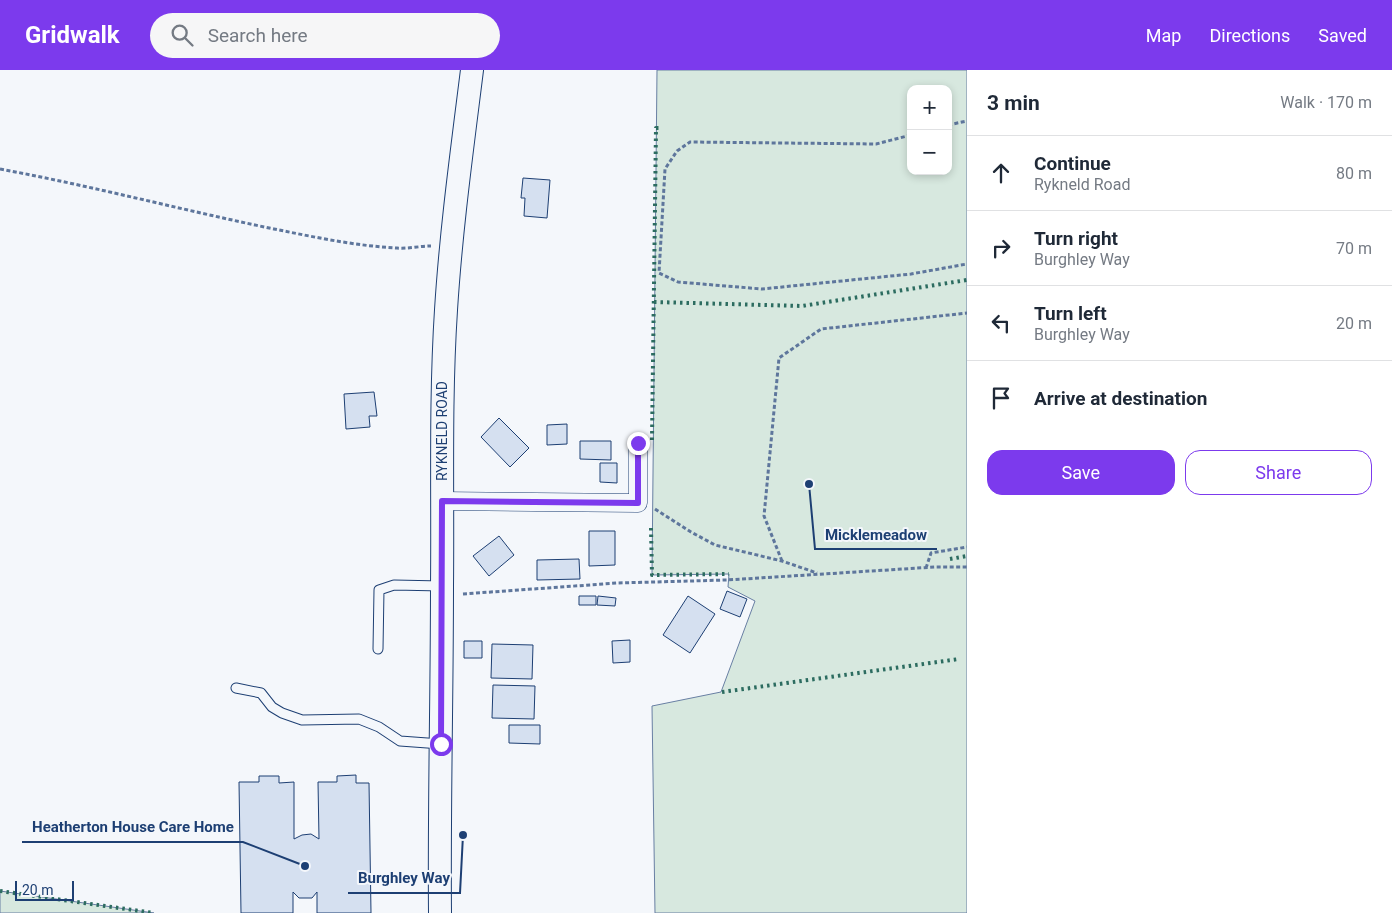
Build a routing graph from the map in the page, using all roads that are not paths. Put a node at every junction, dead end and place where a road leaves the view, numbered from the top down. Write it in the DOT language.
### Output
graph roads {
  1 [pos="472,70"];
  2 [pos="638,443"];
  3 [pos="442,501"];
  4 [pos="442,591"];
  5 [pos="378,649"];
  6 [pos="236,688"];
  7 [pos="441,744"];
  8 [pos="440,913"];
  1 -- 3 [label="street, RYKNELD ROAD"];
  2 -- 3 [label="street"];
  3 -- 4 [label="street, RYKNELD ROAD"];
  4 -- 5 [label="lane"];
  4 -- 7 [label="street, RYKNELD ROAD"];
  6 -- 7 [label="lane"];
  7 -- 8 [label="street, RYKNELD ROAD"];
}
